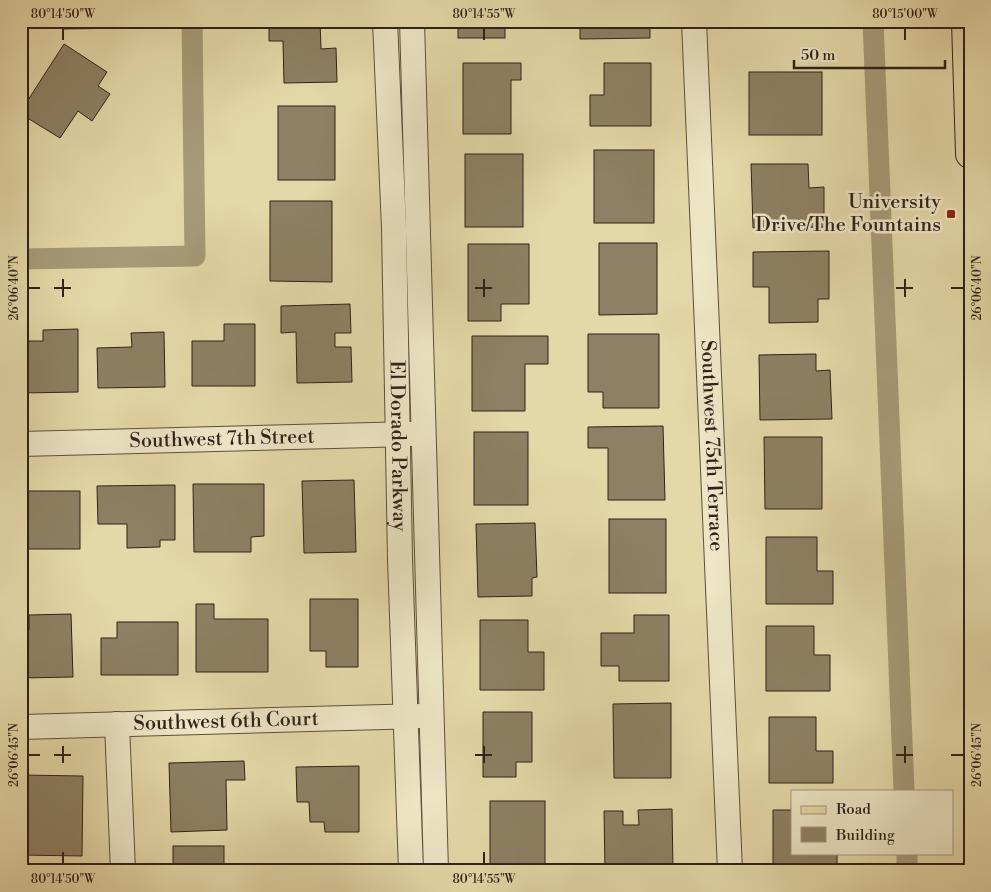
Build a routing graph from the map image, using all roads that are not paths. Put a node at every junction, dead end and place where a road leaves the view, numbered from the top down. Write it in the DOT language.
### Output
graph roads {
  1 [pos="386,21"];
  2 [pos="412,21"];
  3 [pos="694,21"];
  4 [pos="966,21"];
  5 [pos="970,154"];
  6 [pos="423,434"];
  7 [pos="397,435"];
  8 [pos="21,444"];
  9 [pos="431,716"];
  10 [pos="405,717"];
  11 [pos="117,724"];
  12 [pos="21,727"];
  13 [pos="123,871"];
  14 [pos="411,871"];
  15 [pos="436,871"];
  16 [pos="730,871"];
  1 -- 7 [label="street, El Dorado Parkway"];
  2 -- 6 [label="street, El Dorado Parkway"];
  3 -- 16 [label="street, Southwest 75th Terrace"];
  4 -- 5 [label="main road"];
  6 -- 7 [label="street, Southwest 7th Street"];
  6 -- 9 [label="street, El Dorado Parkway"];
  7 -- 8 [label="street, Southwest 7th Street"];
  7 -- 10 [label="street, El Dorado Parkway"];
  9 -- 10 [label="street, Southwest 6th Court"];
  9 -- 15 [label="street, El Dorado Parkway"];
  10 -- 11 [label="street, Southwest 6th Court"];
  10 -- 14 [label="street, El Dorado Parkway"];
  11 -- 12 [label="street, Southwest 6th Court"];
  11 -- 13 [label="street"];
}
